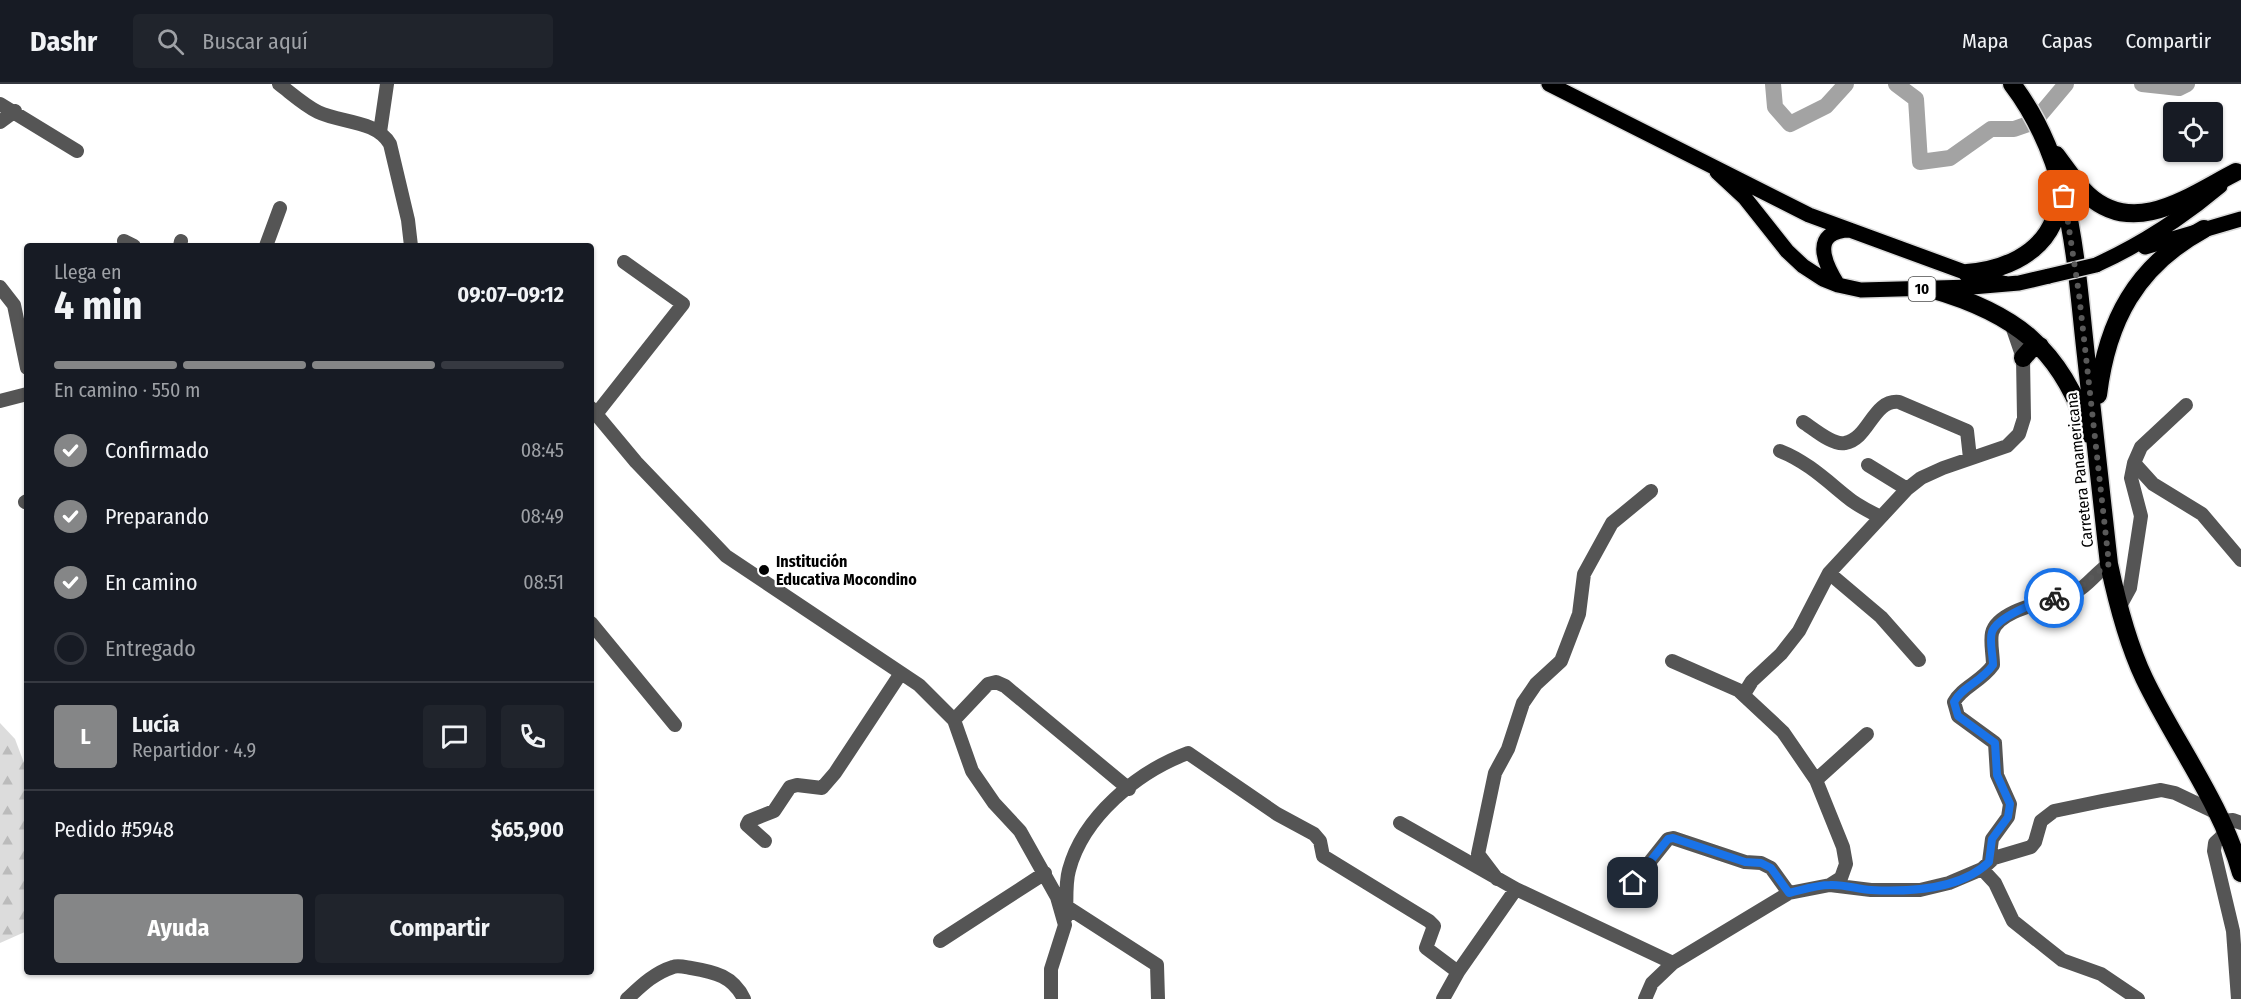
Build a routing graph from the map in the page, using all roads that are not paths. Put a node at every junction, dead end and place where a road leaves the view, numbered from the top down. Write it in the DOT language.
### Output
graph roads {
  1 [pos="279,84"];
  2 [pos="387,84"];
  3 [pos="1549,84"];
  4 [pos="2012,84"];
  5 [pos="0,104"];
  6 [pos="15,111"];
  7 [pos="0,122"];
  8 [pos="381,132"];
  9 [pos="2045,137"];
  10 [pos="76,151"];
  11 [pos="1701,158"];
  12 [pos="2239,171"];
  13 [pos="2059,180"];
  14 [pos="280,208"];
  15 [pos="2241,219"];
  16 [pos="2204,229"];
  17 [pos="1853,230"];
  18 [pos="267,243"];
  19 [pos="411,243"];
  20 [pos="2124,252"];
  21 [pos="624,262"];
  22 [pos="1966,273"];
  23 [pos="2006,284"];
  24 [pos="1838,285"];
  25 [pos="0,286"];
  26 [pos="1932,289"];
  27 [pos="21,304"];
  28 [pos="2010,321"];
  29 [pos="24,336"];
  30 [pos="2040,346"];
  31 [pos="2023,358"];
  32 [pos="24,395"];
  33 [pos="0,401"];
  34 [pos="2186,405"];
  35 [pos="594,411"];
  36 [pos="2095,421"];
  37 [pos="1803,422"];
  38 [pos="1780,451"];
  39 [pos="1970,458"];
  40 [pos="2097,459"];
  41 [pos="2134,463"];
  42 [pos="1868,465"];
  43 [pos="1907,489"];
  44 [pos="1651,490"];
  45 [pos="1880,518"];
  46 [pos="2241,560"];
  47 [pos="2109,564"];
  48 [pos="1829,573"];
  49 [pos="2119,608"];
  50 [pos="594,627"];
  51 [pos="1919,660"];
  52 [pos="1672,661"];
  53 [pos="901,673"];
  54 [pos="1744,694"];
  55 [pos="954,720"];
  56 [pos="675,725"];
  57 [pos="1868,734"];
  58 [pos="1816,780"];
  59 [pos="1129,789"];
  60 [pos="2230,820"];
  61 [pos="1400,824"];
  62 [pos="765,841"];
  63 [pos="1986,865"];
  64 [pos="1045,873"];
  65 [pos="2241,873"];
  66 [pos="1497,879"];
  67 [pos="1633,883"];
  68 [pos="1830,885"];
  69 [pos="1516,889"];
  70 [pos="1789,893"];
  71 [pos="1067,907"];
  72 [pos="1065,925"];
  73 [pos="940,941"];
  74 [pos="1673,963"];
  75 [pos="1458,972"];
  76 [pos="627,999"];
  77 [pos="744,999"];
  78 [pos="1051,999"];
  79 [pos="1158,999"];
  80 [pos="1443,999"];
  81 [pos="1645,999"];
  82 [pos="2138,999"];
  83 [pos="2238,999"];
  1 -- 8 [label="street"];
  2 -- 8 [label="street"];
  3 -- 11 [label="main road, 10"];
  4 -- 9 [label="highway, Carretera Panamericana"];
  5 -- 6 [label="street"];
  6 -- 7 [label="street"];
  6 -- 10 [label="street"];
  8 -- 19 [label="street"];
  9 -- 12 [label="highway"];
  9 -- 13 [label="highway, Carretera Panamericana"];
  11 -- 17 [label="main road, 10"];
  11 -- 24 [label="main road, 10"];
  12 -- 20 [label="main road, 10"];
  13 -- 22 [label="highway"];
  13 -- 36 [label="highway, Carretera Panamericana"];
  14 -- 18 [label="street"];
  15 -- 16 [label="main road, 10"];
  16 -- 20 [label="main road, 10"];
  16 -- 36 [label="highway"];
  17 -- 22 [label="main road, 10"];
  17 -- 24 [label="main road"];
  20 -- 23 [label="main road, 10, bridge"];
  21 -- 35 [label="street"];
  22 -- 23 [label="main road, 10"];
  23 -- 26 [label="main road, 10"];
  24 -- 26 [label="main road, 10"];
  25 -- 27 [label="street"];
  26 -- 28 [label="highway"];
  27 -- 29 [label="street"];
  28 -- 30 [label="highway"];
  28 -- 31 [label="street"];
  30 -- 31 [label="highway"];
  30 -- 40 [label="highway"];
  31 -- 39 [label="street"];
  32 -- 33 [label="street"];
  34 -- 41 [label="street"];
  35 -- 53 [label="street"];
  36 -- 40 [label="highway, Carretera Panamericana"];
  37 -- 39 [label="street"];
  38 -- 45 [label="street"];
  39 -- 43 [label="street"];
  40 -- 47 [label="highway, Carretera Panamericana"];
  41 -- 46 [label="street"];
  41 -- 49 [label="street"];
  42 -- 43 [label="street"];
  43 -- 45 [label="street"];
  44 -- 66 [label="street"];
  45 -- 48 [label="street"];
  47 -- 49 [label="highway, Carretera Panamericana"];
  47 -- 63 [label="street"];
  48 -- 51 [label="street"];
  48 -- 54 [label="street"];
  49 -- 60 [label="highway, Carretera Panamericana"];
  50 -- 56 [label="street"];
  52 -- 54 [label="street"];
  53 -- 55 [label="street"];
  53 -- 62 [label="street"];
  54 -- 58 [label="street"];
  55 -- 59 [label="street"];
  55 -- 64 [label="street"];
  57 -- 58 [label="street"];
  58 -- 68 [label="street"];
  59 -- 71 [label="street"];
  59 -- 75 [label="street"];
  60 -- 63 [label="street"];
  60 -- 65 [label="highway, Carretera Panamericana"];
  60 -- 83 [label="street"];
  61 -- 66 [label="street"];
  63 -- 68 [label="street"];
  63 -- 82 [label="street"];
  64 -- 72 [label="street"];
  64 -- 73 [label="street"];
  66 -- 69 [label="street"];
  67 -- 70 [label="street"];
  68 -- 70 [label="street"];
  69 -- 74 [label="street"];
  69 -- 75 [label="street"];
  70 -- 74 [label="street"];
  71 -- 72 [label="street"];
  71 -- 79 [label="street"];
  72 -- 78 [label="street"];
  74 -- 81 [label="street"];
  75 -- 80 [label="street"];
  76 -- 77 [label="street"];
}
